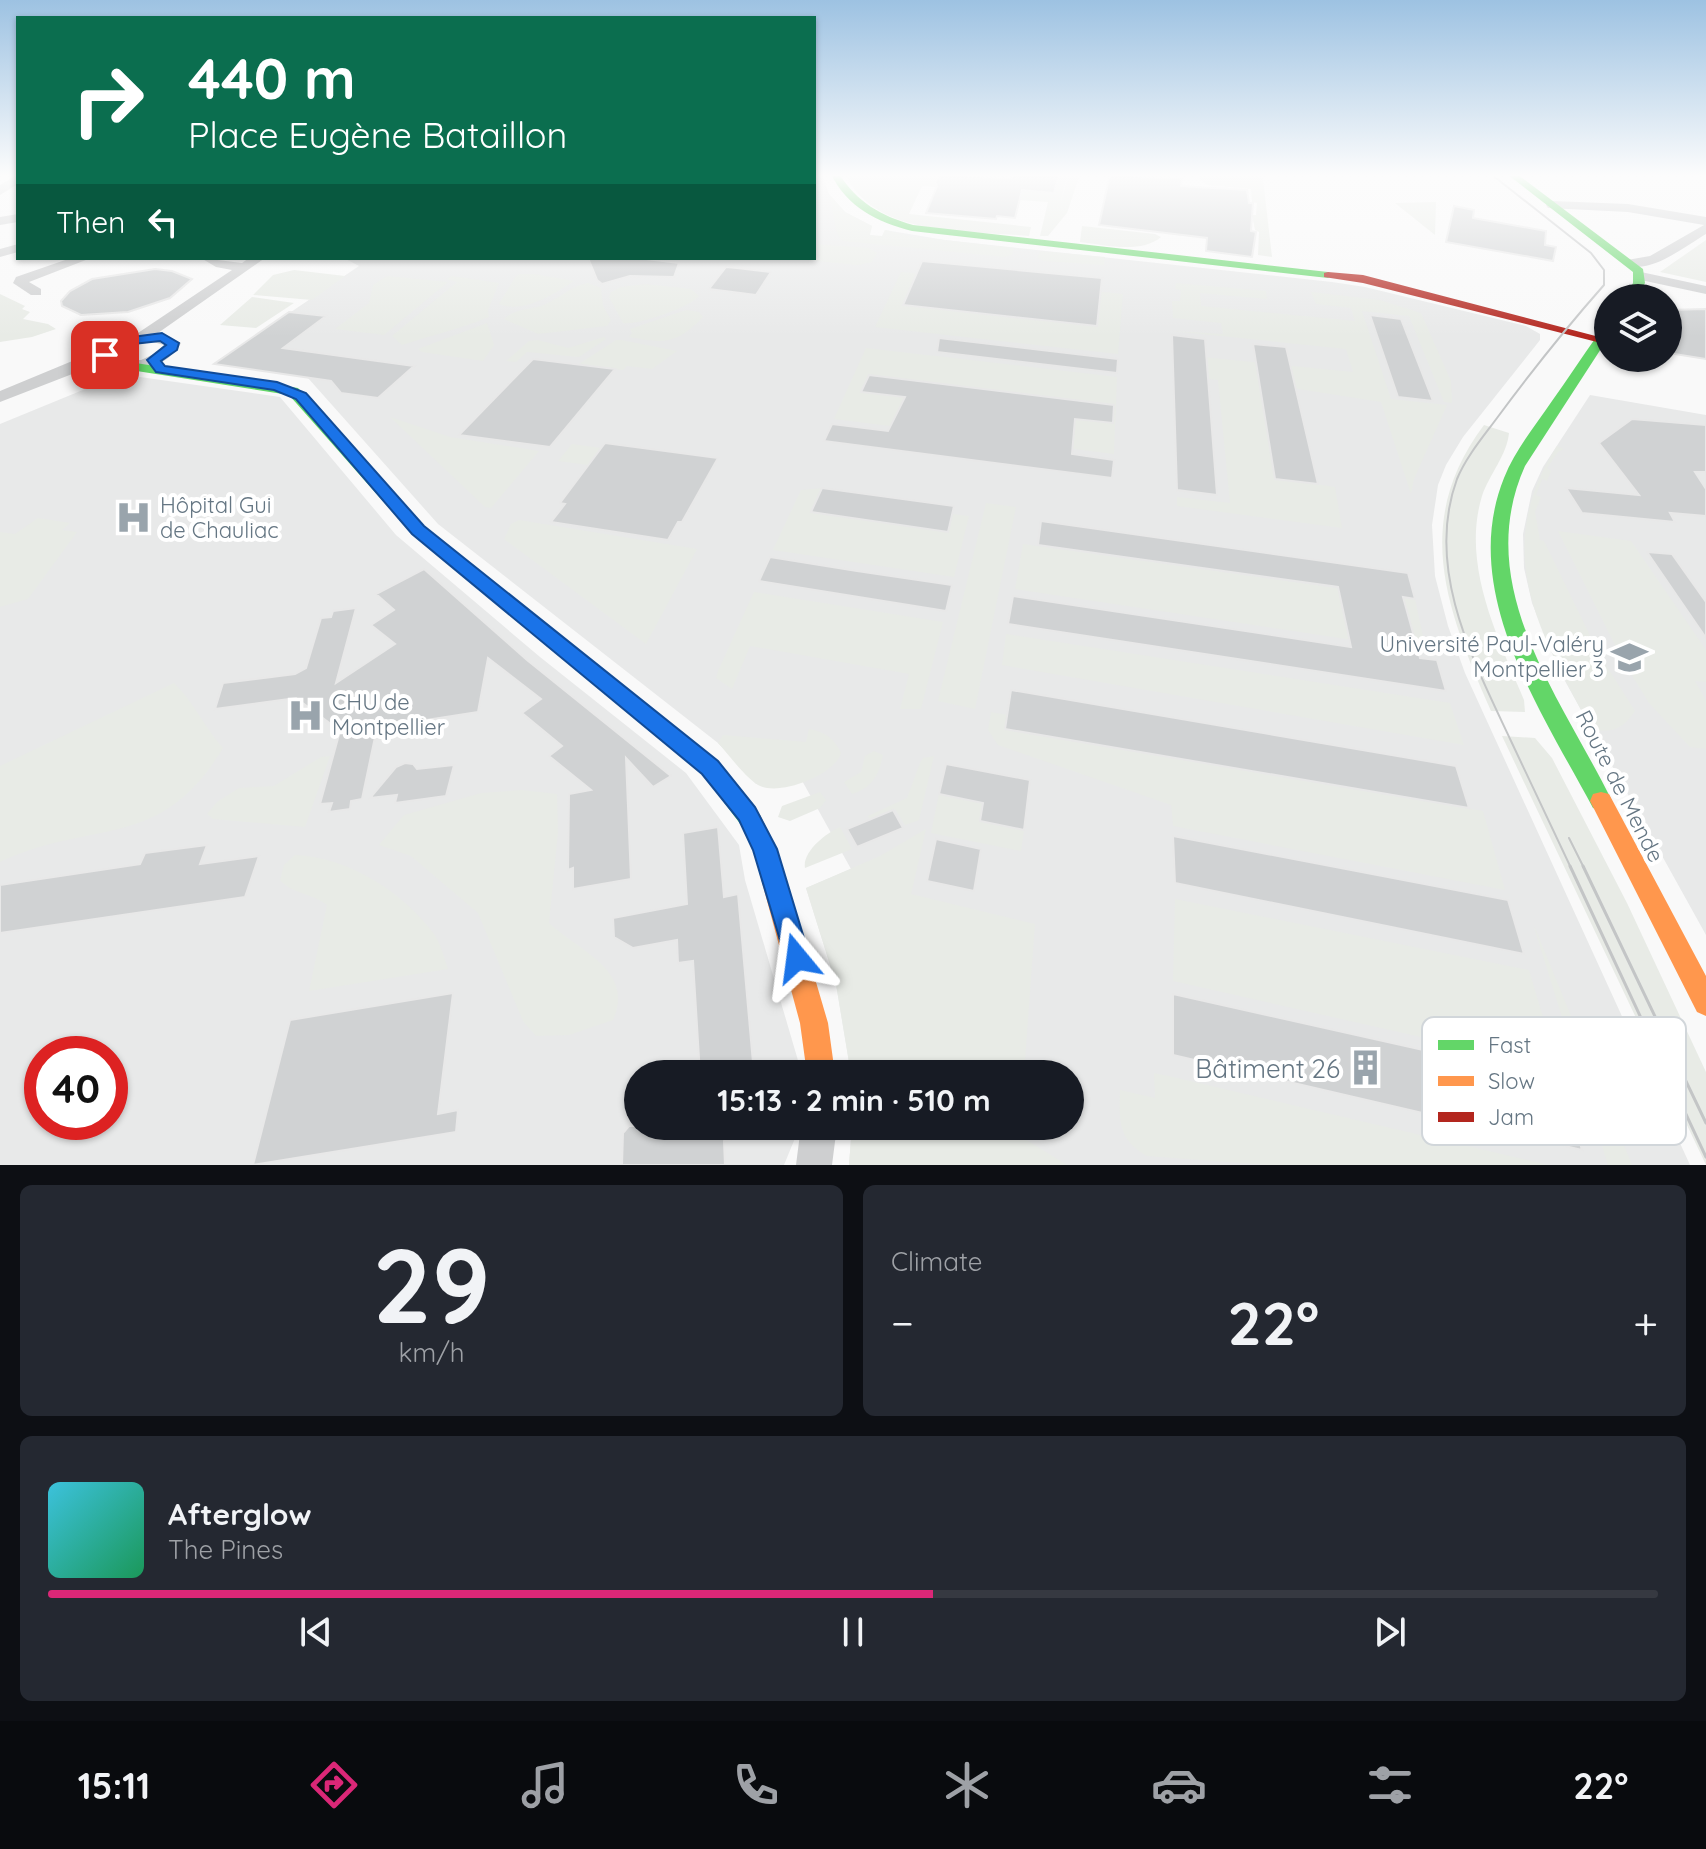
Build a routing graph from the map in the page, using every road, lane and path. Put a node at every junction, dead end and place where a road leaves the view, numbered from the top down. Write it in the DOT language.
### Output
graph roads {
  1 [pos="915,228"];
  2 [pos="1583,228"];
  3 [pos="1706,228"];
  4 [pos="78,260"];
  5 [pos="212,260"];
  6 [pos="255,260"];
  7 [pos="243,267"];
  8 [pos="1636,269"];
  9 [pos="1633,284"];
  10 [pos="1706,290"];
  11 [pos="36,292"];
  12 [pos="164,330"];
  13 [pos="1594,332"];
  14 [pos="1594,349"];
  15 [pos="118,363"];
  16 [pos="160,365"];
  17 [pos="0,397"];
  18 [pos="0,409"];
  19 [pos="1706,1003"];
  20 [pos="819,1060"];
  21 [pos="817,1140"];
  22 [pos="814,1165"];
  1 -- 13 [label="street"];
  2 -- 8 [label="street"];
  3 -- 8 [label="street"];
  4 -- 11 [label="street"];
  5 -- 7 [label="street"];
  6 -- 7 [label="street"];
  7 -- 12 [label="street"];
  8 -- 9 [label="street"];
  8 -- 10 [label="street"];
  12 -- 15 [label="street"];
  12 -- 16 [label="street"];
  14 -- 19 [label="street, Route de Mende"];
  15 -- 16 [label="street"];
  15 -- 17 [label="street"];
  15 -- 18 [label="street"];
  16 -- 20 [label="street"];
  21 -- 22 [label="street"];
}
